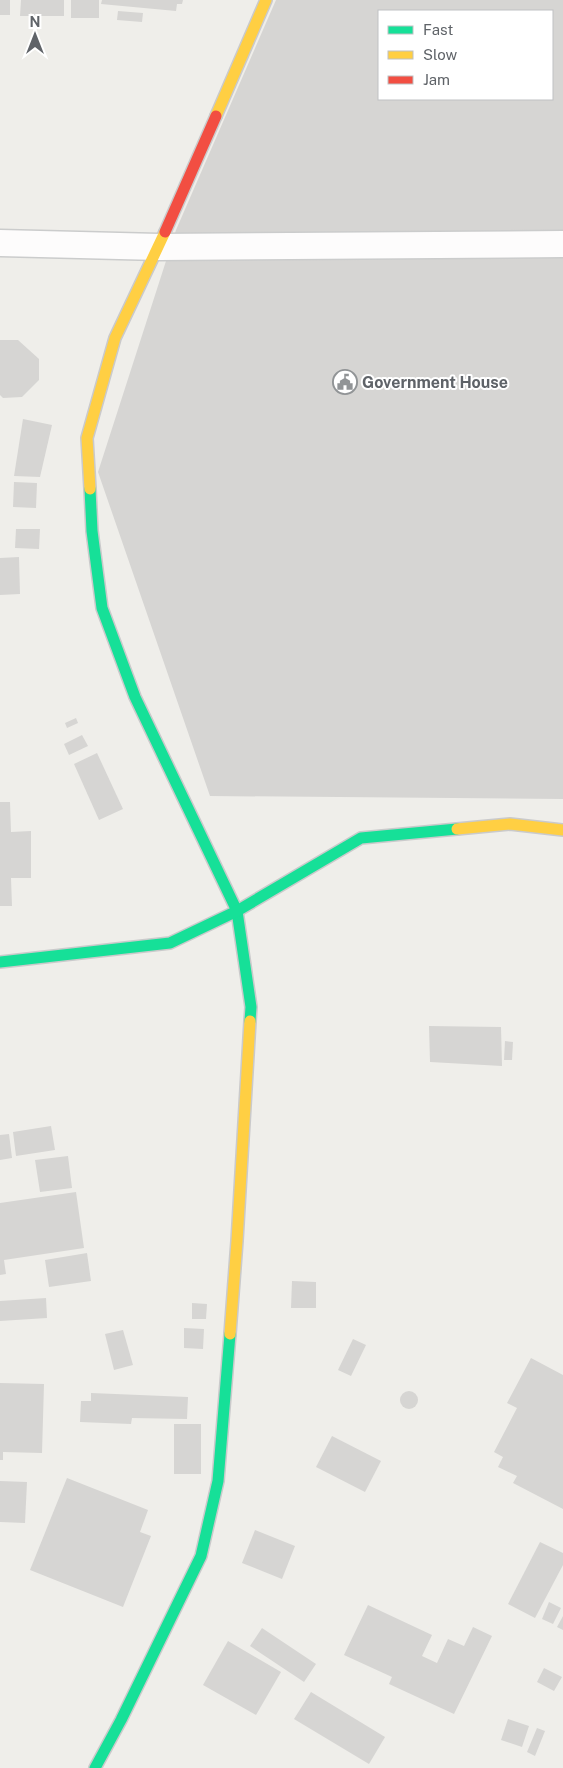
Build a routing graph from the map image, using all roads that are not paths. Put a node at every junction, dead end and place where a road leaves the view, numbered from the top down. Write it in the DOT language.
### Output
graph roads {
  1 [pos="266,0"];
  2 [pos="0,243"];
  3 [pos="563,244"];
  4 [pos="159,247"];
  5 [pos="563,830"];
  6 [pos="238,911"];
  7 [pos="0,962"];
  8 [pos="95,1768"];
  1 -- 4 [label="street"];
  2 -- 4 [label="street"];
  3 -- 4 [label="street"];
  4 -- 6 [label="street"];
  5 -- 6 [label="street"];
  6 -- 7 [label="street"];
  6 -- 8 [label="street"];
}
